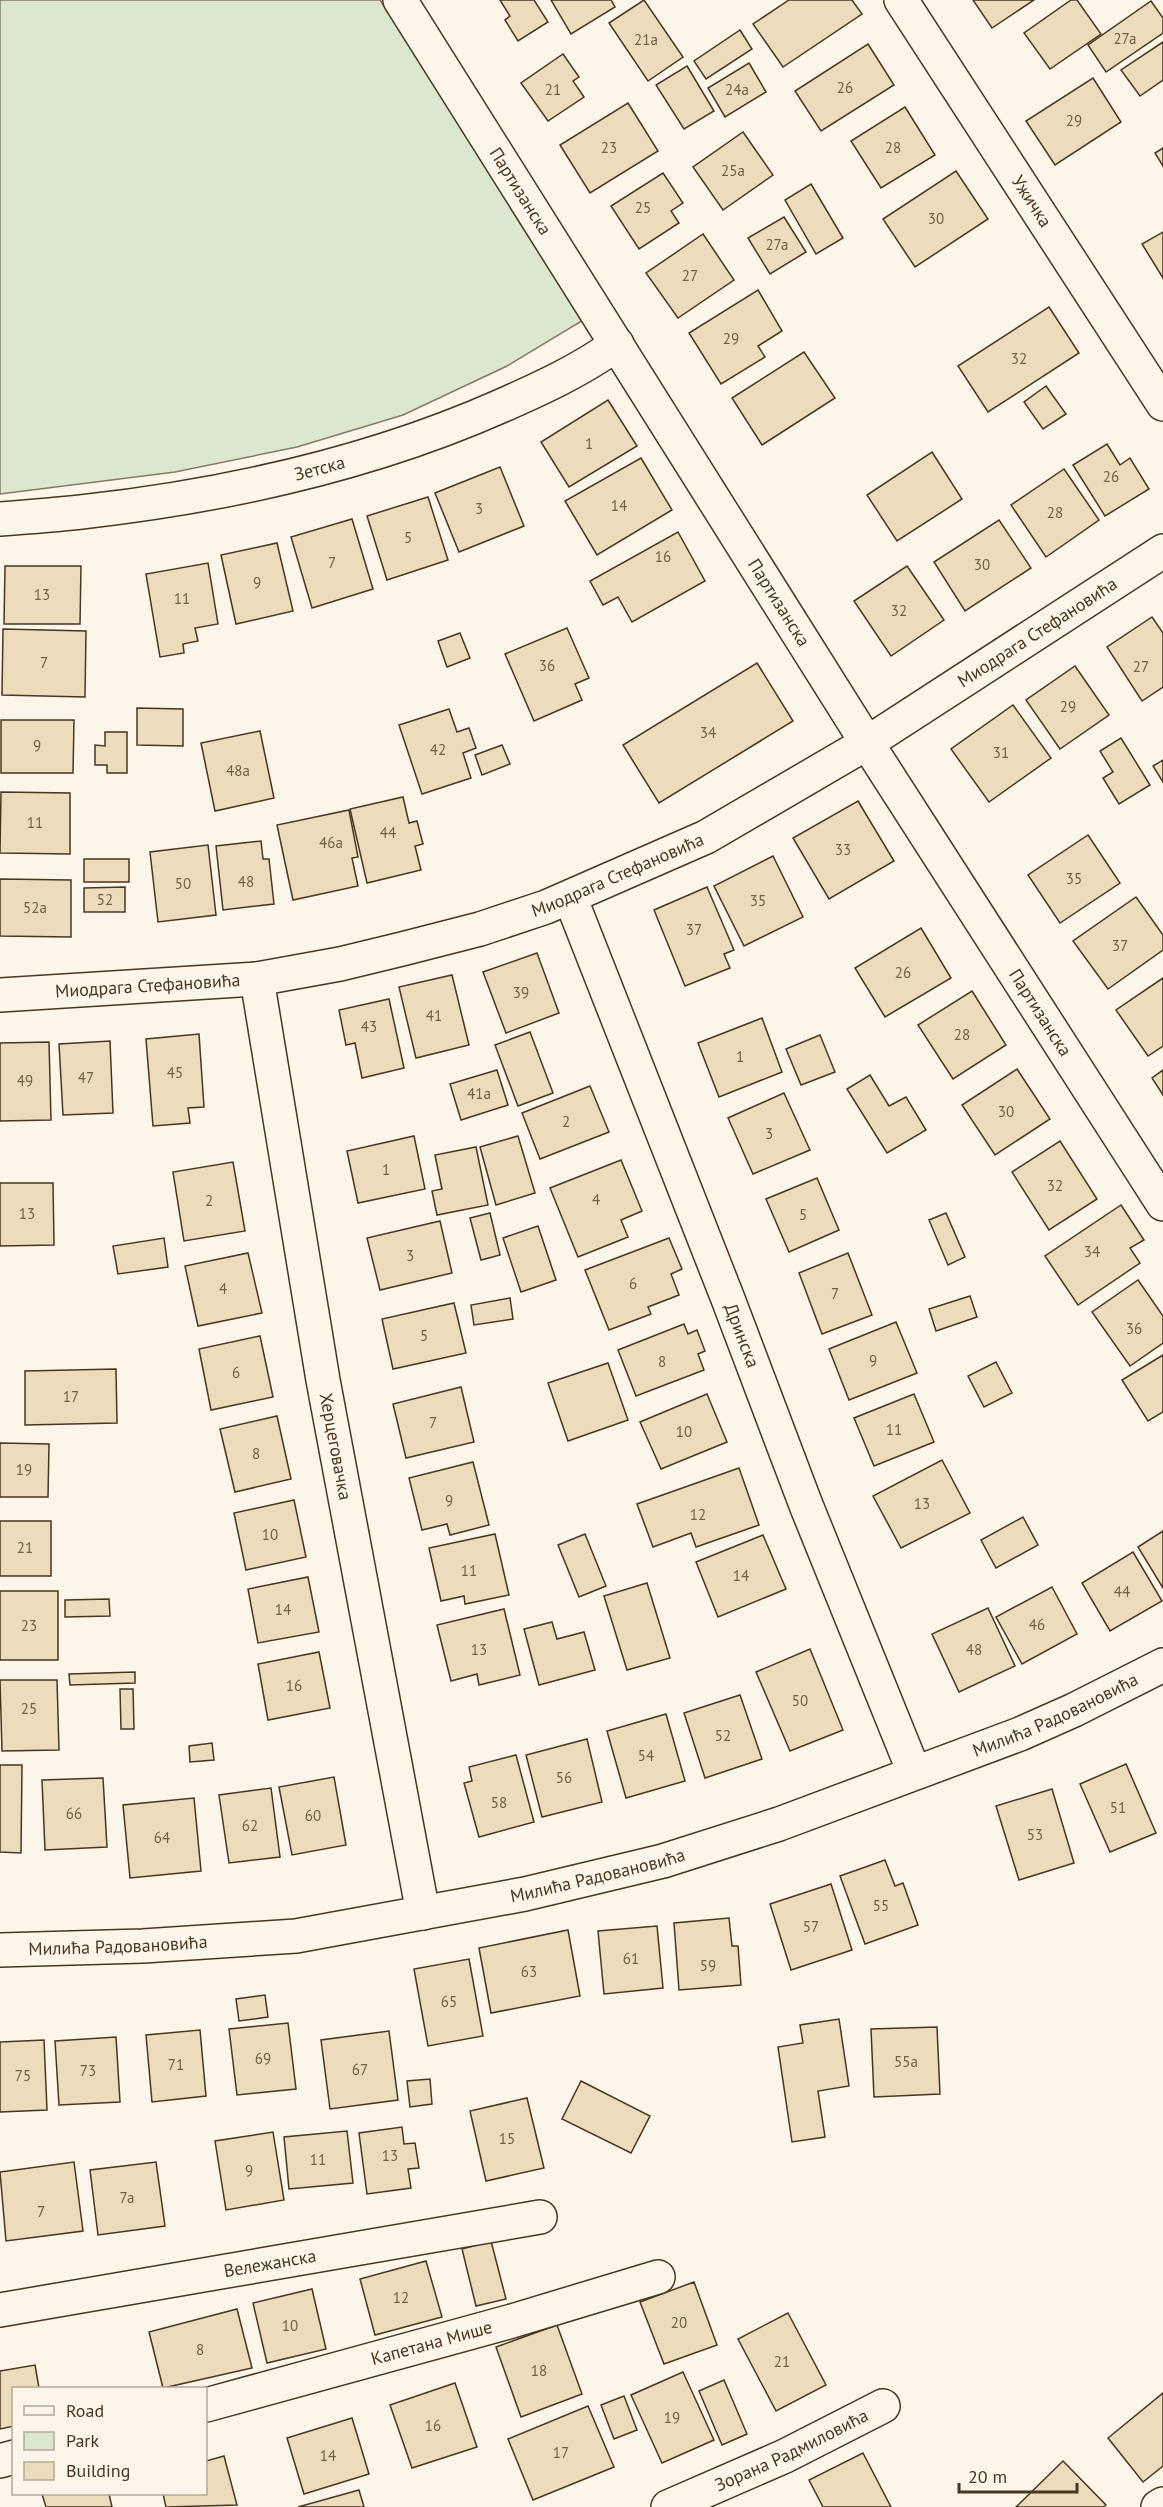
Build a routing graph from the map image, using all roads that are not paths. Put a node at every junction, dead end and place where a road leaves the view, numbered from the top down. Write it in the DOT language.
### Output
graph roads {
  1 [pos="400,0"];
  2 [pos="901,0"];
  3 [pos="617,344"];
  4 [pos="1163,404"];
  5 [pos="0,519"];
  6 [pos="1163,550"];
  7 [pos="867,743"];
  8 [pos="570,897"];
  9 [pos="257,979"];
  10 [pos="0,995"];
  11 [pos="1163,1204"];
  12 [pos="1163,1665"];
  13 [pos="914,1772"];
  14 [pos="423,1913"];
  15 [pos="0,1950"];
  16 [pos="540,2217"];
  17 [pos="658,2277"];
  18 [pos="0,2310"];
  19 [pos="207,2405"];
  20 [pos="883,2406"];
  21 [pos="1163,2504"];
  22 [pos="668,2507"];
  23 [pos="1158,2507"];
  1 -- 3 [label="street, Партизанска"];
  2 -- 4 [label="street, Ужичка"];
  3 -- 5 [label="street, Зетска"];
  3 -- 7 [label="street, Партизанска"];
  6 -- 7 [label="street, Миодрага Стефановића"];
  7 -- 8 [label="street, Миодрага Стефановића"];
  7 -- 11 [label="street, Партизанска"];
  8 -- 9 [label="street, Миодрага Стефановића"];
  8 -- 13 [label="street, Дринска"];
  9 -- 10 [label="street, Миодрага Стефановића"];
  9 -- 14 [label="street, Херцеговачка"];
  12 -- 13 [label="street, Милића Радовановића"];
  13 -- 14 [label="street, Милића Радовановића"];
  14 -- 15 [label="street, Милића Радовановића"];
  16 -- 18 [label="street, Вележанска"];
  17 -- 19 [label="street, Капетана Мише"];
  20 -- 22 [label="street, Зорана Радмиловића"];
  21 -- 23 [label="street"];
}
